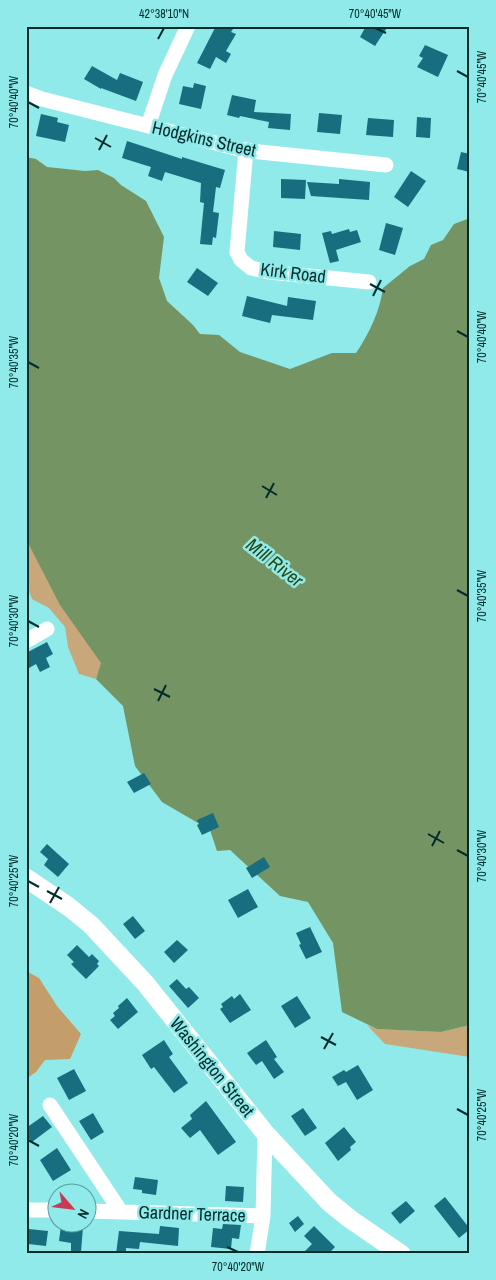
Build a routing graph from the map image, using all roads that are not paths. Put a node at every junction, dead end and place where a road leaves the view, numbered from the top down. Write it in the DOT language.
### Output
graph roads {
  1 [pos="188,26"];
  2 [pos="26,93"];
  3 [pos="148,126"];
  4 [pos="246,150"];
  5 [pos="386,165"];
  6 [pos="369,282"];
  7 [pos="47,629"];
  8 [pos="26,641"];
  9 [pos="26,878"];
  10 [pos="50,1105"];
  11 [pos="265,1133"];
  12 [pos="26,1210"];
  13 [pos="48,1210"];
  14 [pos="98,1211"];
  15 [pos="121,1212"];
  16 [pos="263,1216"];
  17 [pos="257,1254"];
  18 [pos="401,1254"];
  1 -- 3 [label="street"];
  2 -- 3 [label="street, Hodgkins Street"];
  3 -- 4 [label="street, Hodgkins Street"];
  4 -- 5 [label="street, Hodgkins Street"];
  4 -- 6 [label="street, Kirk Road"];
  7 -- 8 [label="street"];
  9 -- 11 [label="main road, Washington Street"];
  10 -- 15 [label="street, Gardner Terrace"];
  11 -- 16 [label="street"];
  11 -- 18 [label="main road, Washington Street"];
  12 -- 13 [label="street"];
  14 -- 15 [label="street, Gardner Terrace"];
  15 -- 16 [label="street, Gardner Terrace"];
  16 -- 17 [label="street"];
}
